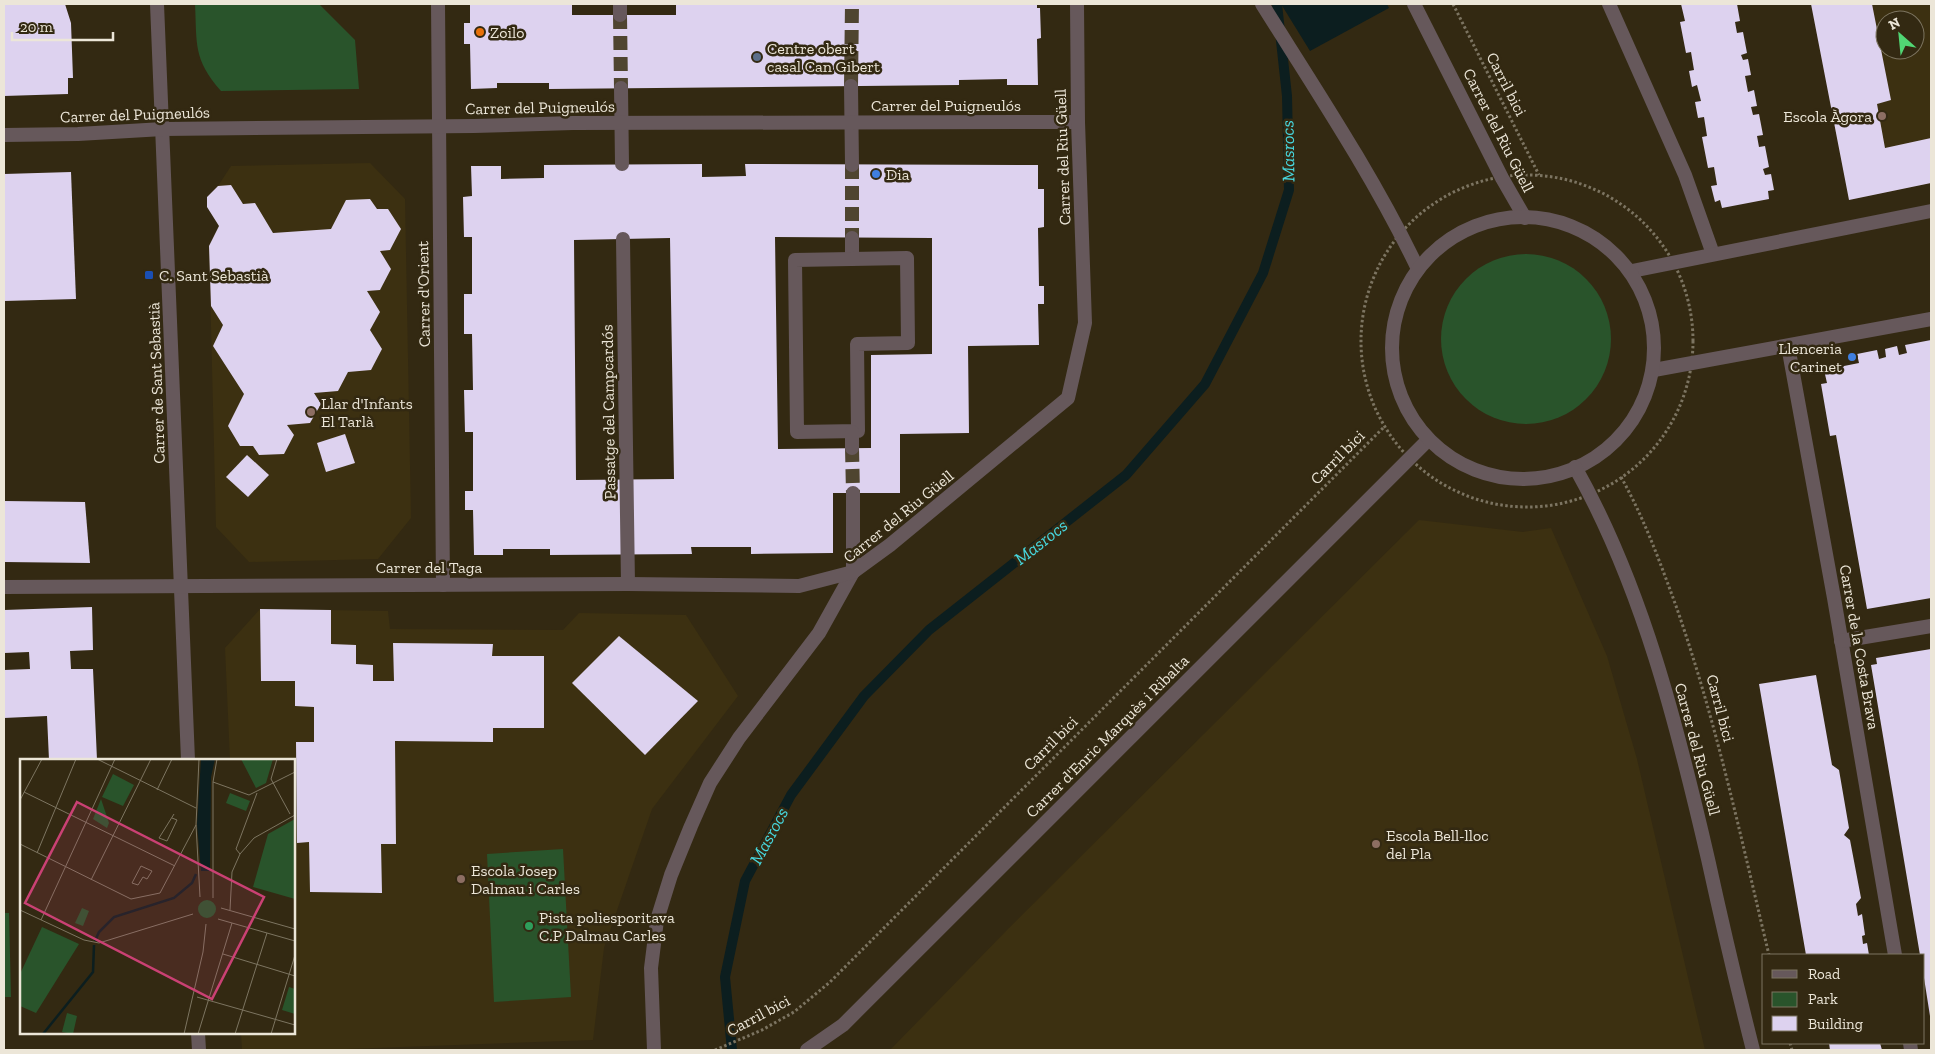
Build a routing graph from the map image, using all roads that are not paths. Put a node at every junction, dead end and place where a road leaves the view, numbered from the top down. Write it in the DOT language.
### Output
graph roads {
  1 [pos="157,4"];
  2 [pos="438,4"];
  3 [pos="1077,4"];
  4 [pos="1262,4"];
  5 [pos="1414,4"];
  6 [pos="1609,4"];
  7 [pos="852,86"];
  8 [pos="620,88"];
  9 [pos="852,122"];
  10 [pos="1078,122"];
  11 [pos="622,123"];
  12 [pos="439,126"];
  13 [pos="162,130"];
  14 [pos="4,135"];
  15 [pos="622,164"];
  16 [pos="852,164"];
  17 [pos="1931,211"];
  18 [pos="1525,218"];
  19 [pos="852,238"];
  20 [pos="623,239"];
  21 [pos="1714,254"];
  22 [pos="852,259"];
  23 [pos="1418,269"];
  24 [pos="1632,271"];
  25 [pos="1931,319"];
  26 [pos="1788,346"];
  27 [pos="1654,370"];
  28 [pos="852,432"];
  29 [pos="1428,440"];
  30 [pos="852,448"];
  31 [pos="1575,467"];
  32 [pos="853,493"];
  33 [pos="853,572"];
  34 [pos="628,584"];
  35 [pos="443,585"];
  36 [pos="4,587"];
  37 [pos="182,587"];
  38 [pos="1931,626"];
  39 [pos="1841,641"];
  40 [pos="188,759"];
  41 [pos="1895,954"];
  42 [pos="198,1034"];
  43 [pos="199,1050"];
  44 [pos="654,1050"];
  45 [pos="806,1050"];
  46 [pos="1753,1050"];
  1 -- 13 [label="street, Carrer de Sant Sebastià"];
  2 -- 12 [label="street, Carrer d'Orient"];
  3 -- 10 [label="street, Carrer del Riu Güell"];
  4 -- 23 [label="street"];
  5 -- 18 [label="street, Carrer del Riu Güell"];
  6 -- 21 [label="street"];
  7 -- 9 [label="street"];
  8 -- 11 [label="street"];
  9 -- 10 [label="street, Carrer del Puigneulós"];
  9 -- 11 [label="street, Carrer del Puigneulós"];
  9 -- 16 [label="street"];
  10 -- 33 [label="street, Carrer del Riu Güell"];
  11 -- 12 [label="street, Carrer del Puigneulós"];
  11 -- 15 [label="street"];
  12 -- 13 [label="street, Carrer del Puigneulós"];
  12 -- 35 [label="street, Carrer d'Orient"];
  13 -- 14 [label="street, Carrer del Puigneulós"];
  13 -- 37 [label="street, Carrer de Sant Sebastià"];
  17 -- 21 [label="street"];
  18 -- 23 [label="street"];
  18 -- 24 [label="street"];
  19 -- 22 [label="street"];
  20 -- 34 [label="street, Passatge del Campcardós"];
  21 -- 24 [label="street"];
  22 -- 28 [label="street"];
  22 -- 28 [label="street"];
  23 -- 29 [label="street"];
  24 -- 27 [label="street"];
  25 -- 26 [label="street"];
  26 -- 27 [label="street"];
  26 -- 39 [label="street, Carrer de la Costa Brava"];
  27 -- 31 [label="street"];
  28 -- 30 [label="street"];
  29 -- 31 [label="street"];
  29 -- 45 [label="street, Carrer d'Enric Marquès i Ribalta"];
  31 -- 46 [label="street, Carrer del Riu Güell"];
  32 -- 33 [label="street"];
  33 -- 34 [label="street, Carrer del Taga"];
  33 -- 44 [label="street, Carrer del Riu Güell"];
  34 -- 35 [label="street, Carrer del Taga"];
  35 -- 37 [label="street, Carrer del Taga"];
  36 -- 37 [label="street, Carrer del Taga"];
  37 -- 40 [label="street, Carrer de Sant Sebastià"];
  38 -- 39 [label="street"];
  39 -- 41 [label="street, Carrer de la Costa Brava"];
  42 -- 43 [label="street"];
}
